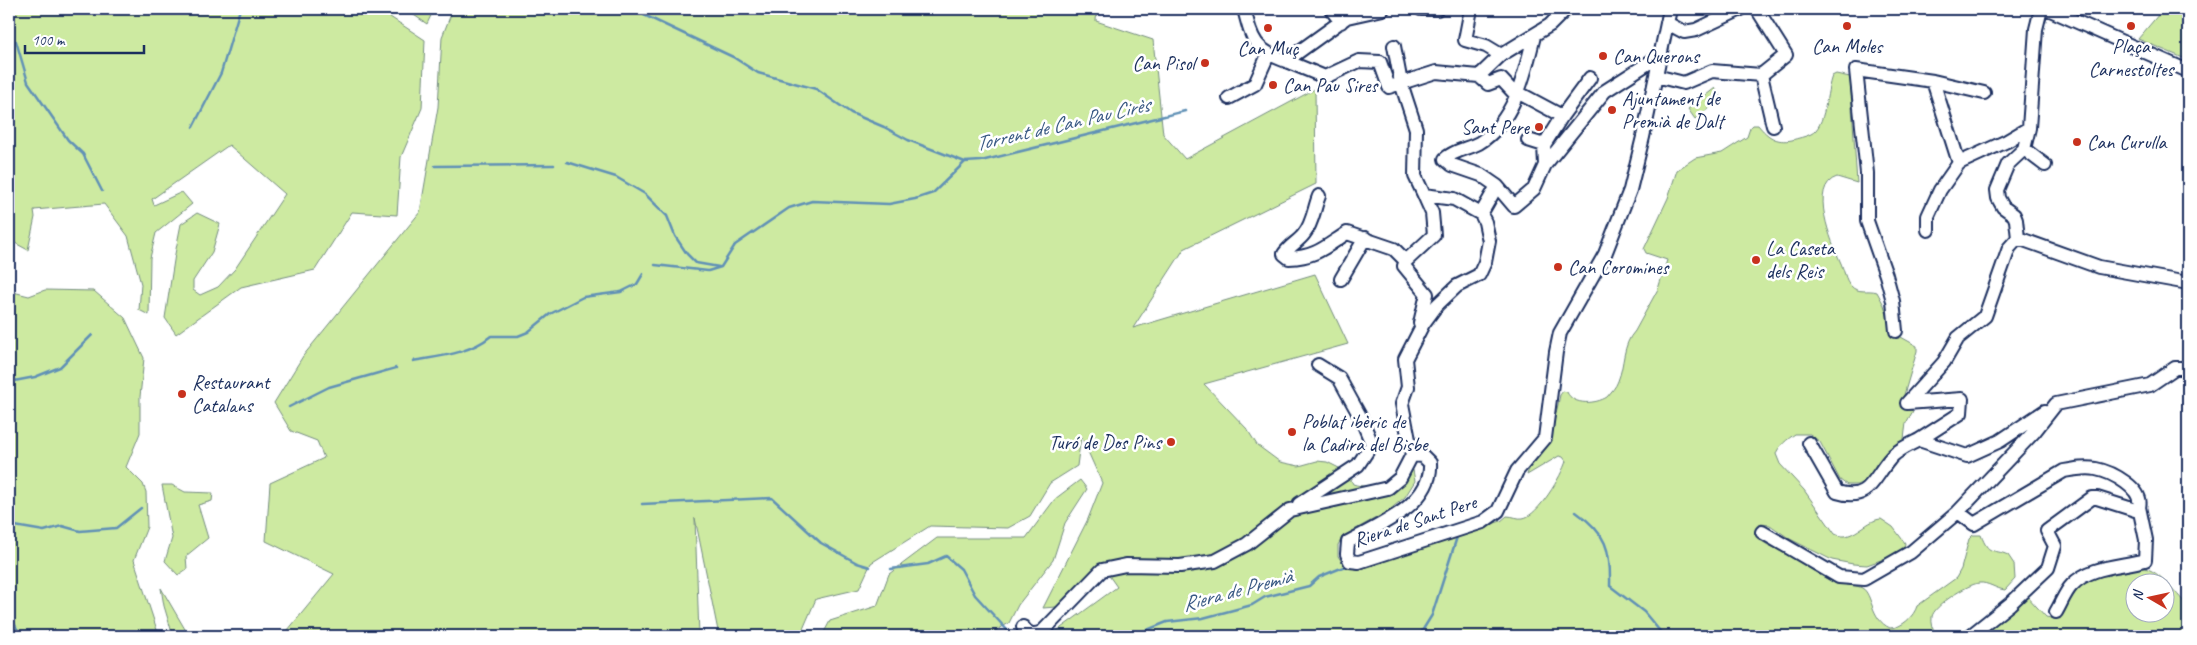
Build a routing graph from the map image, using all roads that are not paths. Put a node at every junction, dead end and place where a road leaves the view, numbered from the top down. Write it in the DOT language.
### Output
graph roads {
  1 [pos="1244,9"];
  2 [pos="1331,9"];
  3 [pos="1383,9"];
  4 [pos="1421,9"];
  5 [pos="1437,9"];
  6 [pos="1471,9"];
  7 [pos="1566,9"];
  8 [pos="1670,9"];
  9 [pos="1742,9"];
  10 [pos="1757,9"];
  11 [pos="2041,9"];
  12 [pos="2056,10"];
  13 [pos="1341,22"];
  14 [pos="1667,23"];
  15 [pos="2036,30"];
  16 [pos="1534,36"];
  17 [pos="1394,46"];
  18 [pos="1268,55"];
  19 [pos="1660,55"];
  20 [pos="1501,56"];
  21 [pos="1286,62"];
  22 [pos="2188,71"];
  23 [pos="1761,75"];
  24 [pos="1480,76"];
  25 [pos="1656,76"];
  26 [pos="1590,78"];
  27 [pos="1933,81"];
  28 [pos="1401,83"];
  29 [pos="1984,93"];
  30 [pos="1517,94"];
  31 [pos="1229,98"];
  32 [pos="1562,116"];
  33 [pos="1772,126"];
  34 [pos="2029,128"];
  35 [pos="1528,140"];
  36 [pos="1544,146"];
  37 [pos="2024,149"];
  38 [pos="1959,163"];
  39 [pos="2045,165"];
  40 [pos="1545,166"];
  41 [pos="1497,186"];
  42 [pos="1424,195"];
  43 [pos="1320,196"];
  44 [pos="1481,214"];
  45 [pos="1928,230"];
  46 [pos="1365,238"];
  47 [pos="2018,238"];
  48 [pos="1406,261"];
  49 [pos="1341,279"];
  50 [pos="2188,283"];
  51 [pos="1896,331"];
  52 [pos="1417,336"];
  53 [pos="1318,365"];
  54 [pos="2188,368"];
  55 [pos="2056,404"];
  56 [pos="1918,440"];
  57 [pos="1809,443"];
  58 [pos="1412,455"];
  59 [pos="2139,507"];
  60 [pos="1290,510"];
  61 [pos="1958,512"];
  62 [pos="1762,532"];
  63 [pos="2056,612"];
  64 [pos="1022,627"];
  65 [pos="1970,636"];
  1 -- 18 [label="street"];
  2 -- 13 [label="street"];
  3 -- 13 [label="street"];
  4 -- 5 [label="street"];
  6 -- 20 [label="street"];
  7 -- 16 [label="street"];
  8 -- 14 [label="street, Riera de Sant Pere"];
  9 -- 14 [label="street"];
  10 -- 23 [label="street"];
  11 -- 15 [label="street"];
  12 -- 15 [label="street"];
  12 -- 22 [label="street"];
  13 -- 21 [label="street"];
  14 -- 19 [label="street, Riera de Sant Pere"];
  15 -- 34 [label="street"];
  16 -- 20 [label="street"];
  16 -- 30 [label="street"];
  17 -- 28 [label="street"];
  18 -- 21 [label="street"];
  18 -- 31 [label="street"];
  19 -- 25 [label="street, Riera de Sant Pere"];
  19 -- 40 [label="street"];
  20 -- 24 [label="street"];
  21 -- 28 [label="street"];
  23 -- 25 [label="street"];
  23 -- 33 [label="street"];
  24 -- 28 [label="street"];
  24 -- 30 [label="street"];
  25 -- 58 [label="street, Riera de Sant Pere"];
  26 -- 32 [label="street"];
  27 -- 29 [label="street"];
  27 -- 38 [label="street"];
  27 -- 51 [label="street"];
  28 -- 42 [label="street"];
  30 -- 32 [label="street"];
  30 -- 41 [label="street"];
  32 -- 36 [label="street"];
  34 -- 37 [label="street"];
  34 -- 38 [label="street"];
  35 -- 36 [label="street"];
  36 -- 40 [label="street"];
  37 -- 39 [label="street"];
  37 -- 47 [label="street"];
  38 -- 45 [label="street"];
  40 -- 41 [label="street"];
  41 -- 44 [label="street"];
  42 -- 44 [label="street"];
  42 -- 48 [label="street"];
  43 -- 46 [label="street"];
  44 -- 52 [label="street"];
  46 -- 48 [label="street"];
  46 -- 49 [label="street"];
  47 -- 50 [label="street"];
  47 -- 56 [label="street"];
  48 -- 52 [label="street"];
  52 -- 58 [label="street"];
  53 -- 60 [label="street"];
  54 -- 55 [label="street"];
  55 -- 56 [label="street"];
  55 -- 61 [label="street"];
  56 -- 57 [label="street"];
  58 -- 60 [label="street"];
  59 -- 61 [label="street"];
  59 -- 63 [label="street"];
  59 -- 65 [label="street"];
  60 -- 64 [label="street"];
  61 -- 62 [label="street"];
}
